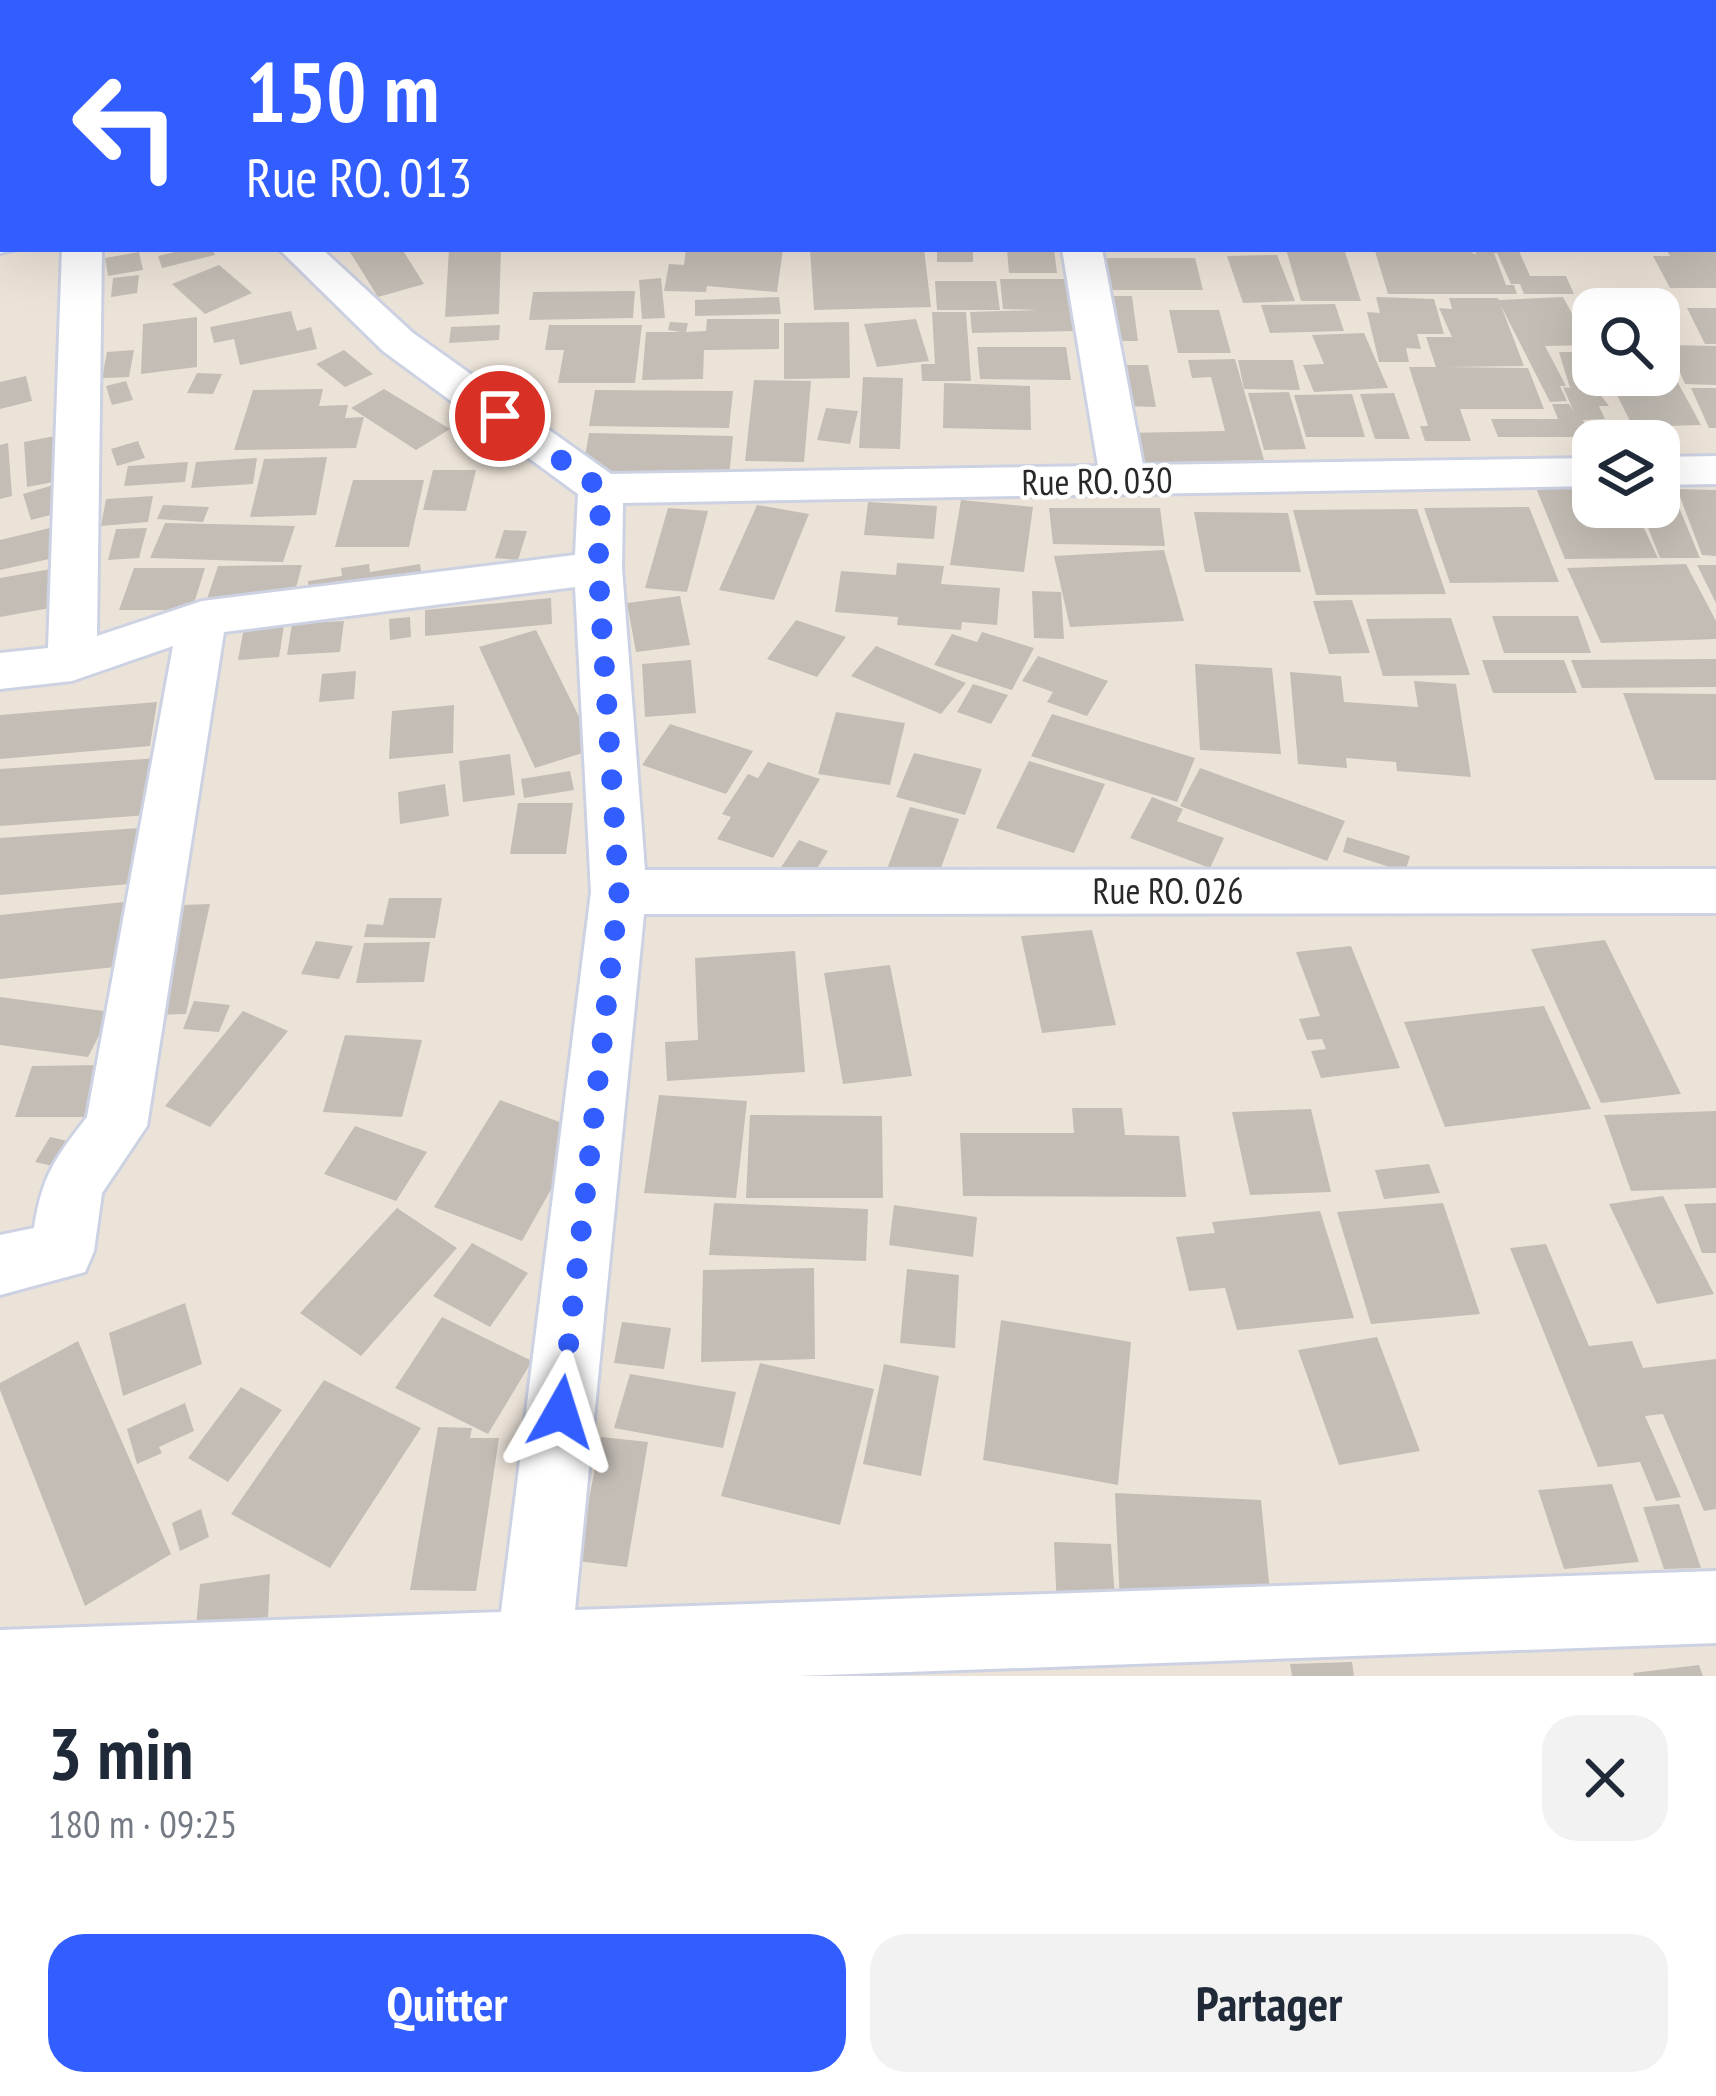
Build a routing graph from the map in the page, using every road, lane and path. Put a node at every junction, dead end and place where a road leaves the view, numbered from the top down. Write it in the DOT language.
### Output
graph roads {
  1 [pos="82,252"];
  2 [pos="302,252"];
  3 [pos="1083,252"];
  4 [pos="1680,470"];
  5 [pos="1716,470"];
  6 [pos="1572,472"];
  7 [pos="1123,480"];
  8 [pos="601,489"];
  9 [pos="598,568"];
  10 [pos="202,618"];
  11 [pos="72,663"];
  12 [pos="0,671"];
  13 [pos="1716,891"];
  14 [pos="619,892"];
  15 [pos="0,1265"];
  16 [pos="1716,1607"];
  17 [pos="534,1648"];
  18 [pos="0,1667"];
  1 -- 11 [label="street"];
  2 -- 8 [label="street"];
  3 -- 7 [label="street"];
  4 -- 5 [label="street"];
  6 -- 7 [label="street, Rue RO. 030"];
  7 -- 8 [label="street, Rue RO. 030"];
  8 -- 9 [label="street"];
  9 -- 10 [label="street"];
  9 -- 14 [label="street"];
  10 -- 11 [label="street"];
  10 -- 15 [label="street"];
  11 -- 12 [label="street"];
  13 -- 14 [label="street, Rue RO. 026"];
  14 -- 17 [label="street"];
  16 -- 17 [label="street"];
  17 -- 18 [label="street"];
}
